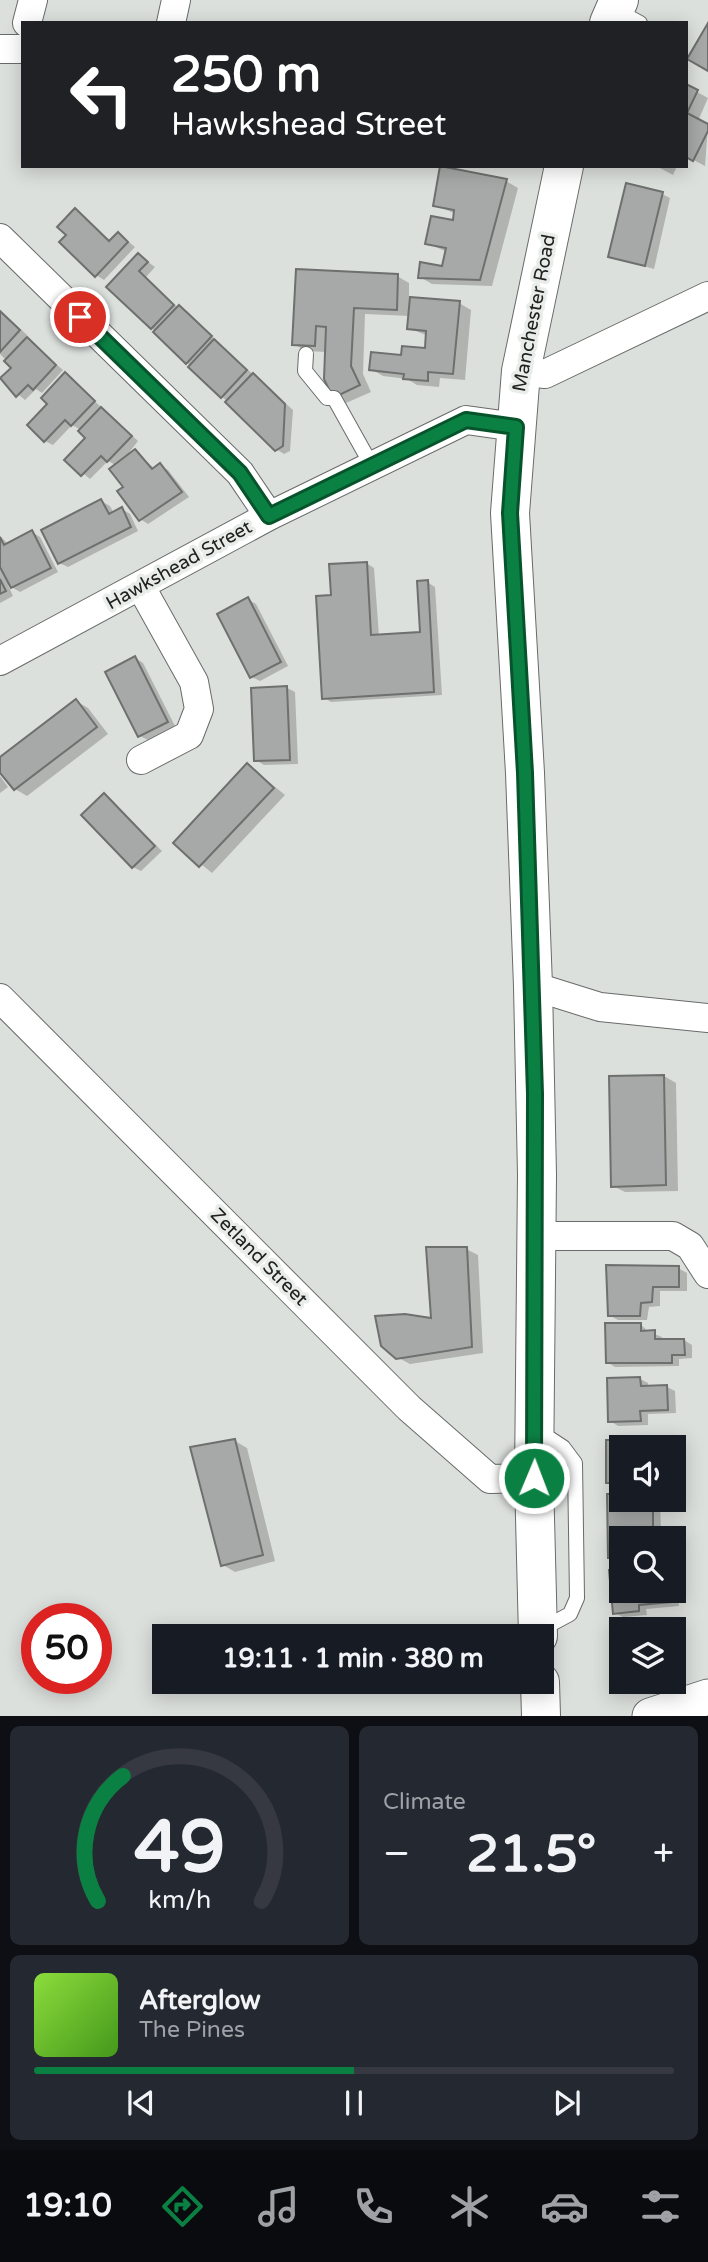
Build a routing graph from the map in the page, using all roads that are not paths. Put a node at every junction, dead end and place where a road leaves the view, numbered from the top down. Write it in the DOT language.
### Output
graph roads {
  1 [pos="33,0"];
  2 [pos="176,0"];
  3 [pos="26,21"];
  4 [pos="171,21"];
  5 [pos="564,168"];
  6 [pos="0,238"];
  7 [pos="708,296"];
  8 [pos="306,354"];
  9 [pos="521,371"];
  10 [pos="516,427"];
  11 [pos="372,466"];
  12 [pos="269,516"];
  13 [pos="141,587"];
  14 [pos="0,661"];
  15 [pos="141,760"];
  16 [pos="533,986"];
  17 [pos="0,998"];
  18 [pos="708,1018"];
  19 [pos="535,1236"];
  20 [pos="708,1274"];
  21 [pos="536,1430"];
  22 [pos="534,1478"];
  23 [pos="538,1624"];
  24 [pos="554,1624"];
  25 [pos="540,1694"];
  26 [pos="708,1697"];
  27 [pos="541,1716"];
  28 [pos="650,1716"];
  1 -- 3 [label="street"];
  2 -- 4 [label="street"];
  5 -- 9 [label="main road, Manchester Road"];
  6 -- 12 [label="street"];
  7 -- 9 [label="street"];
  8 -- 11 [label="lane"];
  9 -- 10 [label="main road, Manchester Road"];
  10 -- 11 [label="street, Hawkshead Street"];
  10 -- 16 [label="main road, Manchester Road"];
  11 -- 12 [label="street, Hawkshead Street"];
  12 -- 13 [label="street, Hawkshead Street"];
  13 -- 14 [label="street, Hawkshead Street"];
  13 -- 15 [label="street"];
  16 -- 18 [label="street"];
  16 -- 19 [label="main road, Manchester Road"];
  17 -- 22 [label="street, Zetland Street"];
  19 -- 20 [label="street"];
  19 -- 21 [label="main road, Manchester Road"];
  21 -- 22 [label="main road, Manchester Road"];
  21 -- 24 [label="lane"];
  22 -- 23 [label="main road, Manchester Road"];
  25 -- 27 [label="main road"];
  26 -- 28 [label="street"];
}
